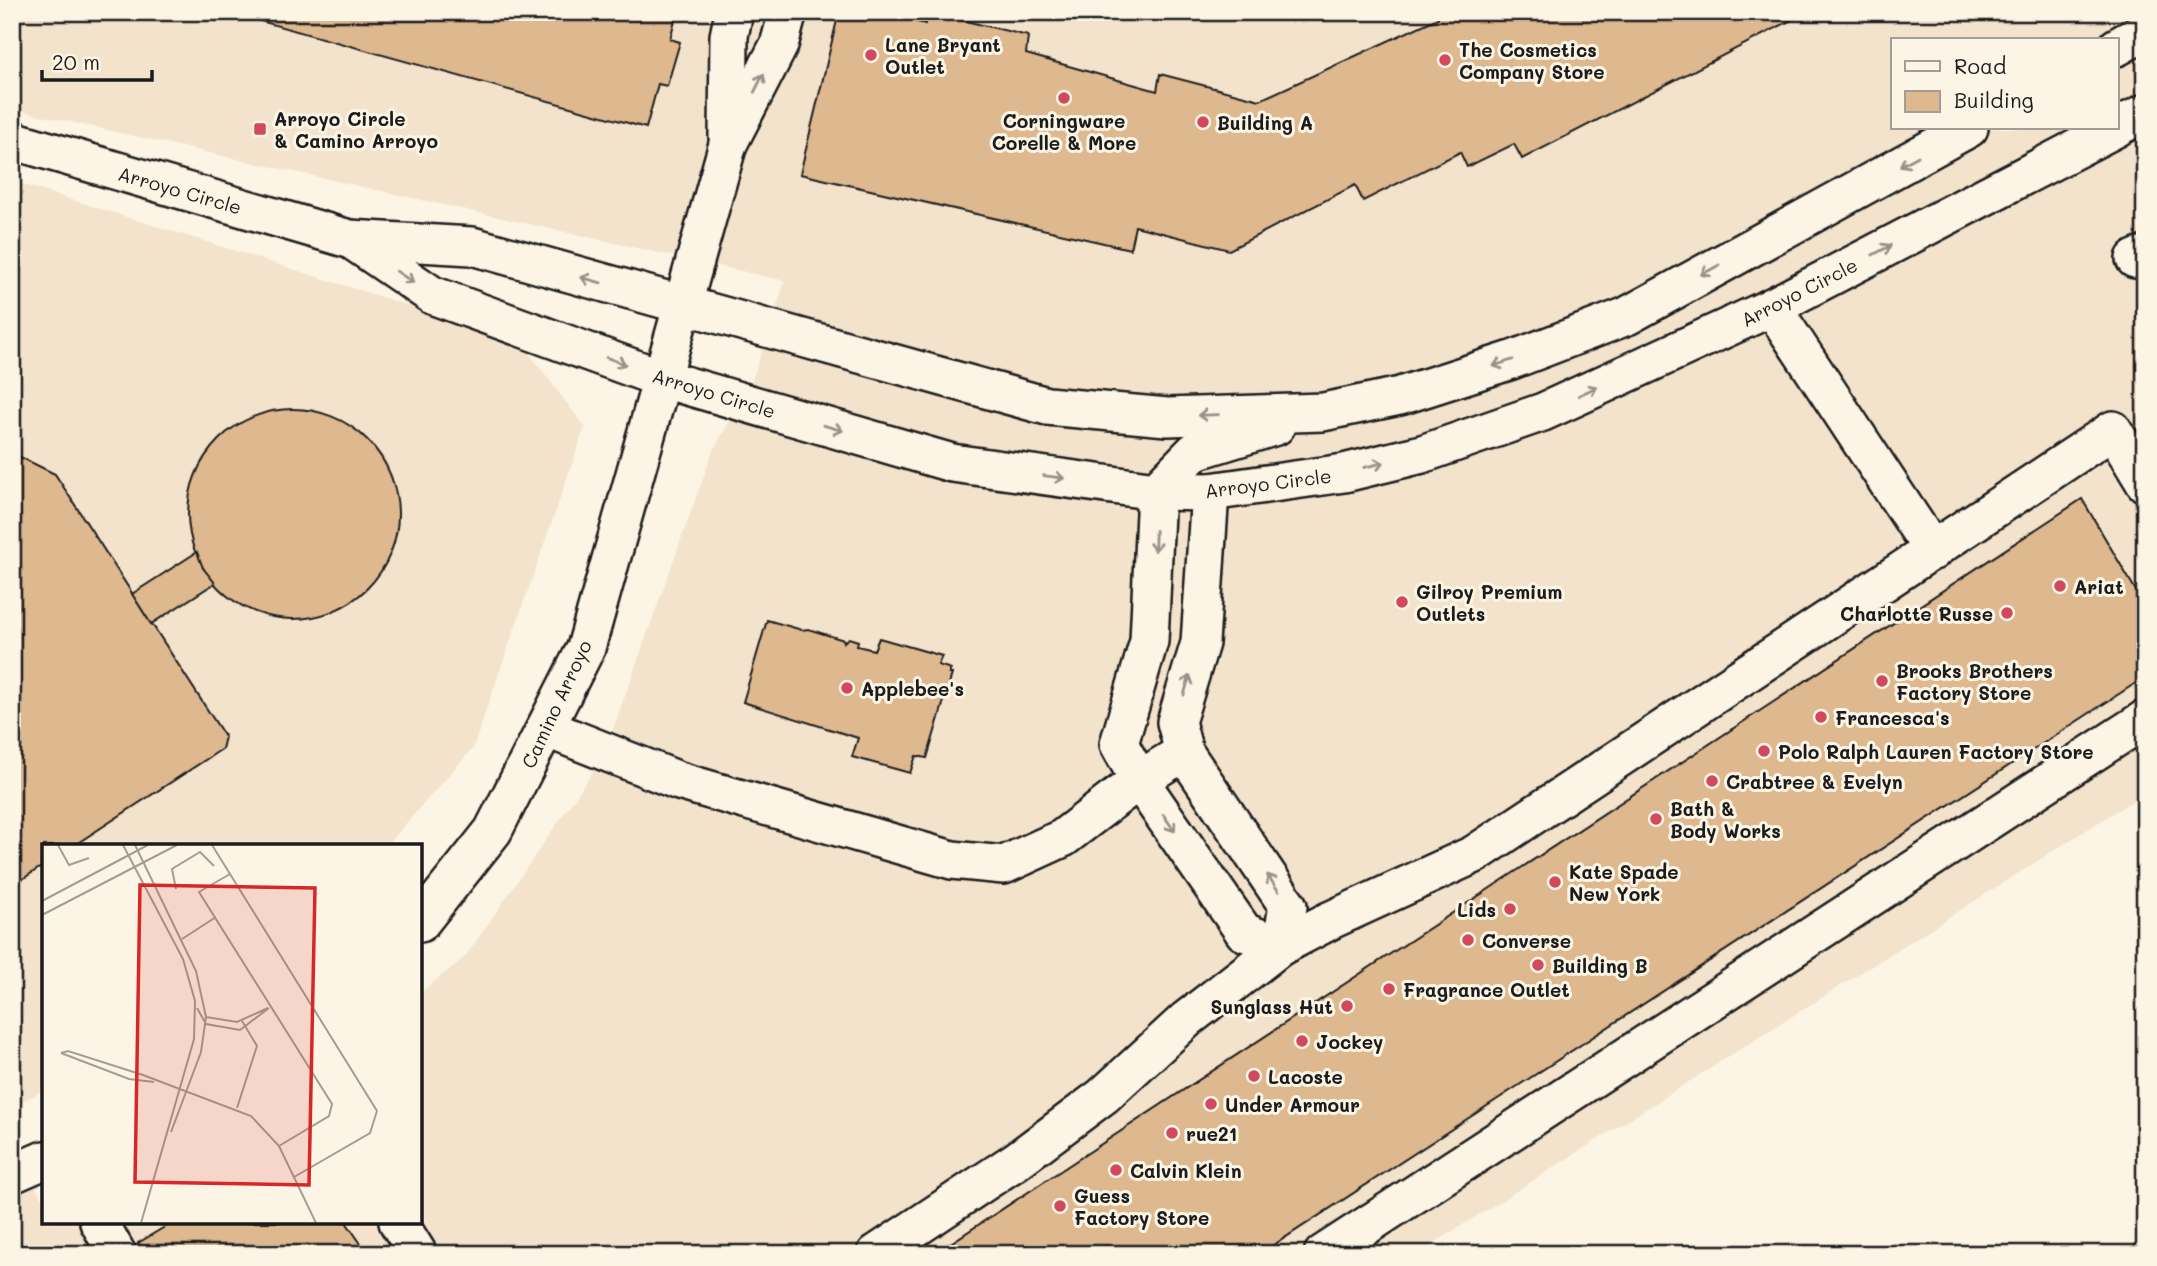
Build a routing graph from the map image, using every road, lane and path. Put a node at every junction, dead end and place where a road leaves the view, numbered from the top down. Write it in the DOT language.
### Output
graph roads {
  1 [pos="734,12"];
  2 [pos="788,12"];
  3 [pos="2145,31"];
  4 [pos="2118,46"];
  5 [pos="2145,113"];
  6 [pos="2118,126"];
  7 [pos="1965,130"];
  8 [pos="2110,130"];
  9 [pos="12,140"];
  10 [pos="728,144"];
  11 [pos="349,239"];
  12 [pos="681,304"];
  13 [pos="1772,307"];
  14 [pos="660,378"];
  15 [pos="1323,412"];
  16 [pos="2145,483"];
  17 [pos="1156,491"];
  18 [pos="1210,492"];
  19 [pos="1933,551"];
  20 [pos="2145,719"];
  21 [pos="548,729"];
  22 [pos="1184,752"];
  23 [pos="1139,780"];
  24 [pos="422,920"];
  25 [pos="1281,946"];
  26 [pos="42,1161"];
  27 [pos="12,1174"];
  28 [pos="100,1224"];
  29 [pos="399,1224"];
  30 [pos="117,1254"];
  31 [pos="418,1254"];
  32 [pos="876,1254"];
  33 [pos="1324,1254"];
  1 -- 10 [label="street"];
  10 -- 2 [label="street, one-way"];
  3 -- 4 [label="street"];
  5 -- 6 [label="street, Arroyo Circle"];
  7 -- 15 [label="street, Arroyo Circle, one-way"];
  13 -- 8 [label="street, Arroyo Circle, one-way"];
  9 -- 11 [label="street, Arroyo Circle"];
  10 -- 12 [label="street, Camino Arroyo"];
  12 -- 11 [label="street, Arroyo Circle, one-way"];
  11 -- 14 [label="street, Arroyo Circle, one-way"];
  12 -- 14 [label="street, Camino Arroyo"];
  15 -- 12 [label="street, Arroyo Circle, one-way"];
  18 -- 13 [label="street, Arroyo Circle, one-way"];
  13 -- 19 [label="street"];
  14 -- 17 [label="street, Arroyo Circle, one-way"];
  14 -- 21 [label="street, Camino Arroyo"];
  15 -- 17 [label="street"];
  16 -- 19 [label="street"];
  17 -- 18 [label="street, Arroyo Circle"];
  17 -- 23 [label="street, one-way"];
  22 -- 18 [label="street, one-way"];
  19 -- 25 [label="street"];
  20 -- 33 [label="street"];
  21 -- 23 [label="street"];
  21 -- 24 [label="street, Camino Arroyo"];
  22 -- 23 [label="street"];
  25 -- 22 [label="street, one-way"];
  23 -- 25 [label="street, one-way"];
  25 -- 32 [label="street"];
  26 -- 27 [label="street"];
  28 -- 30 [label="street"];
  29 -- 31 [label="street"];
}
